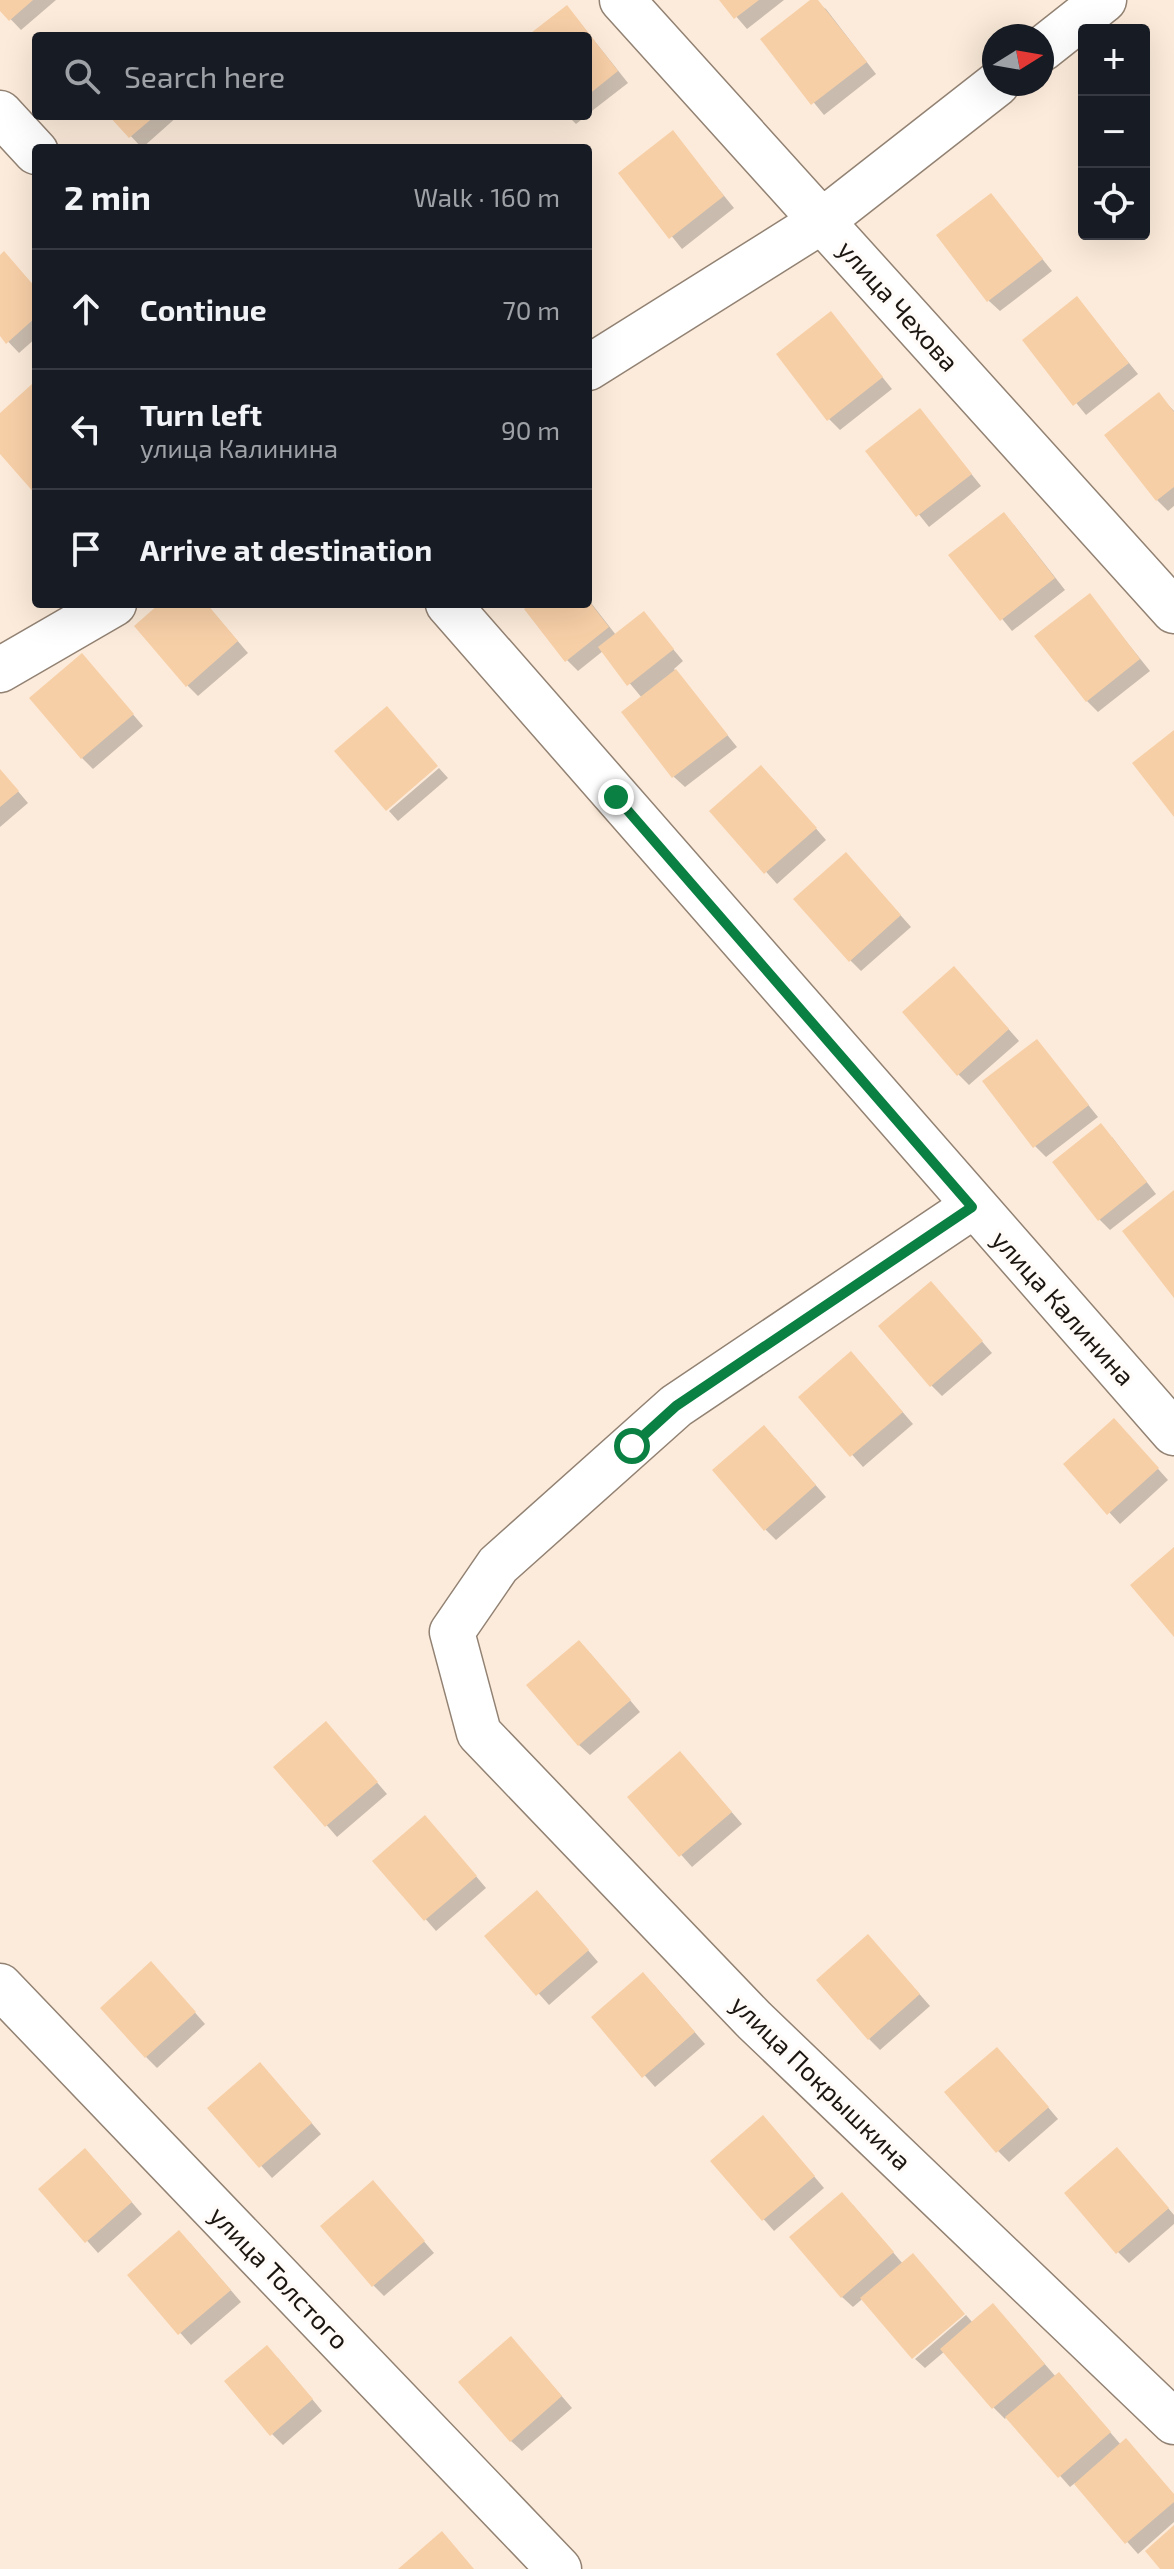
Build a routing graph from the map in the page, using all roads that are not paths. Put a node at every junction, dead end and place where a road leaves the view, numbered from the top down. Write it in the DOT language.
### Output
graph roads {
  1 [pos="622,0"];
  2 [pos="1104,0"];
  3 [pos="1054,40"];
  4 [pos="982,96"];
  5 [pos="0,113"];
  6 [pos="32,148"];
  7 [pos="822,221"];
  8 [pos="592,365"];
  9 [pos="107,608"];
  10 [pos="451,608"];
  11 [pos="1174,611"];
  12 [pos="0,670"];
  13 [pos="972,1207"];
  14 [pos="1174,1433"];
  15 [pos="0,1986"];
  16 [pos="1174,2422"];
  17 [pos="559,2569"];
  1 -- 7 [label="street, улица Чехова"];
  2 -- 3 [label="street"];
  4 -- 7 [label="street"];
  5 -- 6 [label="street"];
  7 -- 8 [label="street"];
  7 -- 11 [label="street, улица Чехова"];
  9 -- 12 [label="street"];
  10 -- 13 [label="street, улица Калинина"];
  13 -- 14 [label="street, улица Калинина"];
  13 -- 16 [label="street, улица Покрышкина"];
  15 -- 17 [label="street, улица Толстого"];
}
